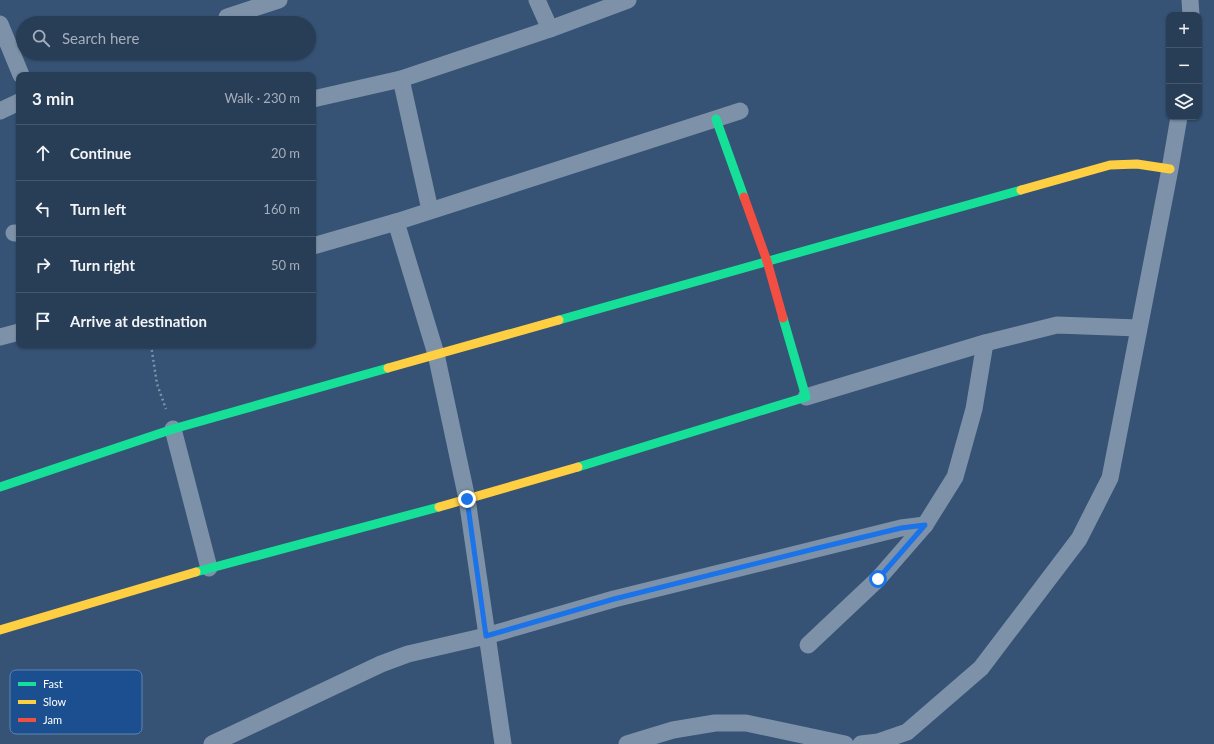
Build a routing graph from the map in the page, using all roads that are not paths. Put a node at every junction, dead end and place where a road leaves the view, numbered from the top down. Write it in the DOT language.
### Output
graph roads {
  1 [pos="279,0"];
  2 [pos="538,0"];
  3 [pos="628,0"];
  4 [pos="1190,0"];
  5 [pos="1191,12"];
  6 [pos="227,16"];
  7 [pos="0,24"];
  8 [pos="550,29"];
  9 [pos="20,72"];
  10 [pos="401,79"];
  11 [pos="316,98"];
  12 [pos="16,103"];
  13 [pos="0,111"];
  14 [pos="740,111"];
  15 [pos="716,119"];
  16 [pos="1178,120"];
  17 [pos="1170,169"];
  18 [pos="430,210"];
  19 [pos="396,222"];
  20 [pos="316,245"];
  21 [pos="767,261"];
  22 [pos="1138,328"];
  23 [pos="16,333"];
  24 [pos="0,337"];
  25 [pos="985,343"];
  26 [pos="436,354"];
  27 [pos="806,397"];
  28 [pos="173,429"];
  29 [pos="0,487"];
  30 [pos="467,499"];
  31 [pos="925,525"];
  32 [pos="209,568"];
  33 [pos="0,630"];
  34 [pos="486,636"];
  35 [pos="808,645"];
  36 [pos="212,744"];
  37 [pos="503,744"];
  38 [pos="627,744"];
  39 [pos="845,744"];
  40 [pos="861,744"];
  1 -- 6 [label="street"];
  2 -- 8 [label="street"];
  3 -- 8 [label="street"];
  4 -- 5 [label="street"];
  7 -- 9 [label="street"];
  8 -- 10 [label="street"];
  10 -- 11 [label="street"];
  10 -- 18 [label="street"];
  12 -- 13 [label="street"];
  14 -- 15 [label="street"];
  15 -- 18 [label="street"];
  15 -- 21 [label="street"];
  16 -- 17 [label="street"];
  17 -- 21 [label="street"];
  17 -- 22 [label="street"];
  18 -- 19 [label="street"];
  19 -- 20 [label="street"];
  19 -- 26 [label="street"];
  21 -- 26 [label="street"];
  21 -- 27 [label="street"];
  22 -- 25 [label="street"];
  22 -- 40 [label="street"];
  23 -- 24 [label="street"];
  25 -- 27 [label="street"];
  25 -- 31 [label="street"];
  26 -- 28 [label="street"];
  26 -- 30 [label="street"];
  27 -- 30 [label="street"];
  28 -- 29 [label="street"];
  28 -- 32 [label="street"];
  30 -- 32 [label="street"];
  30 -- 34 [label="street"];
  31 -- 34 [label="street"];
  31 -- 35 [label="street"];
  32 -- 33 [label="street"];
  34 -- 36 [label="street"];
  34 -- 37 [label="street"];
  38 -- 39 [label="street"];
}
